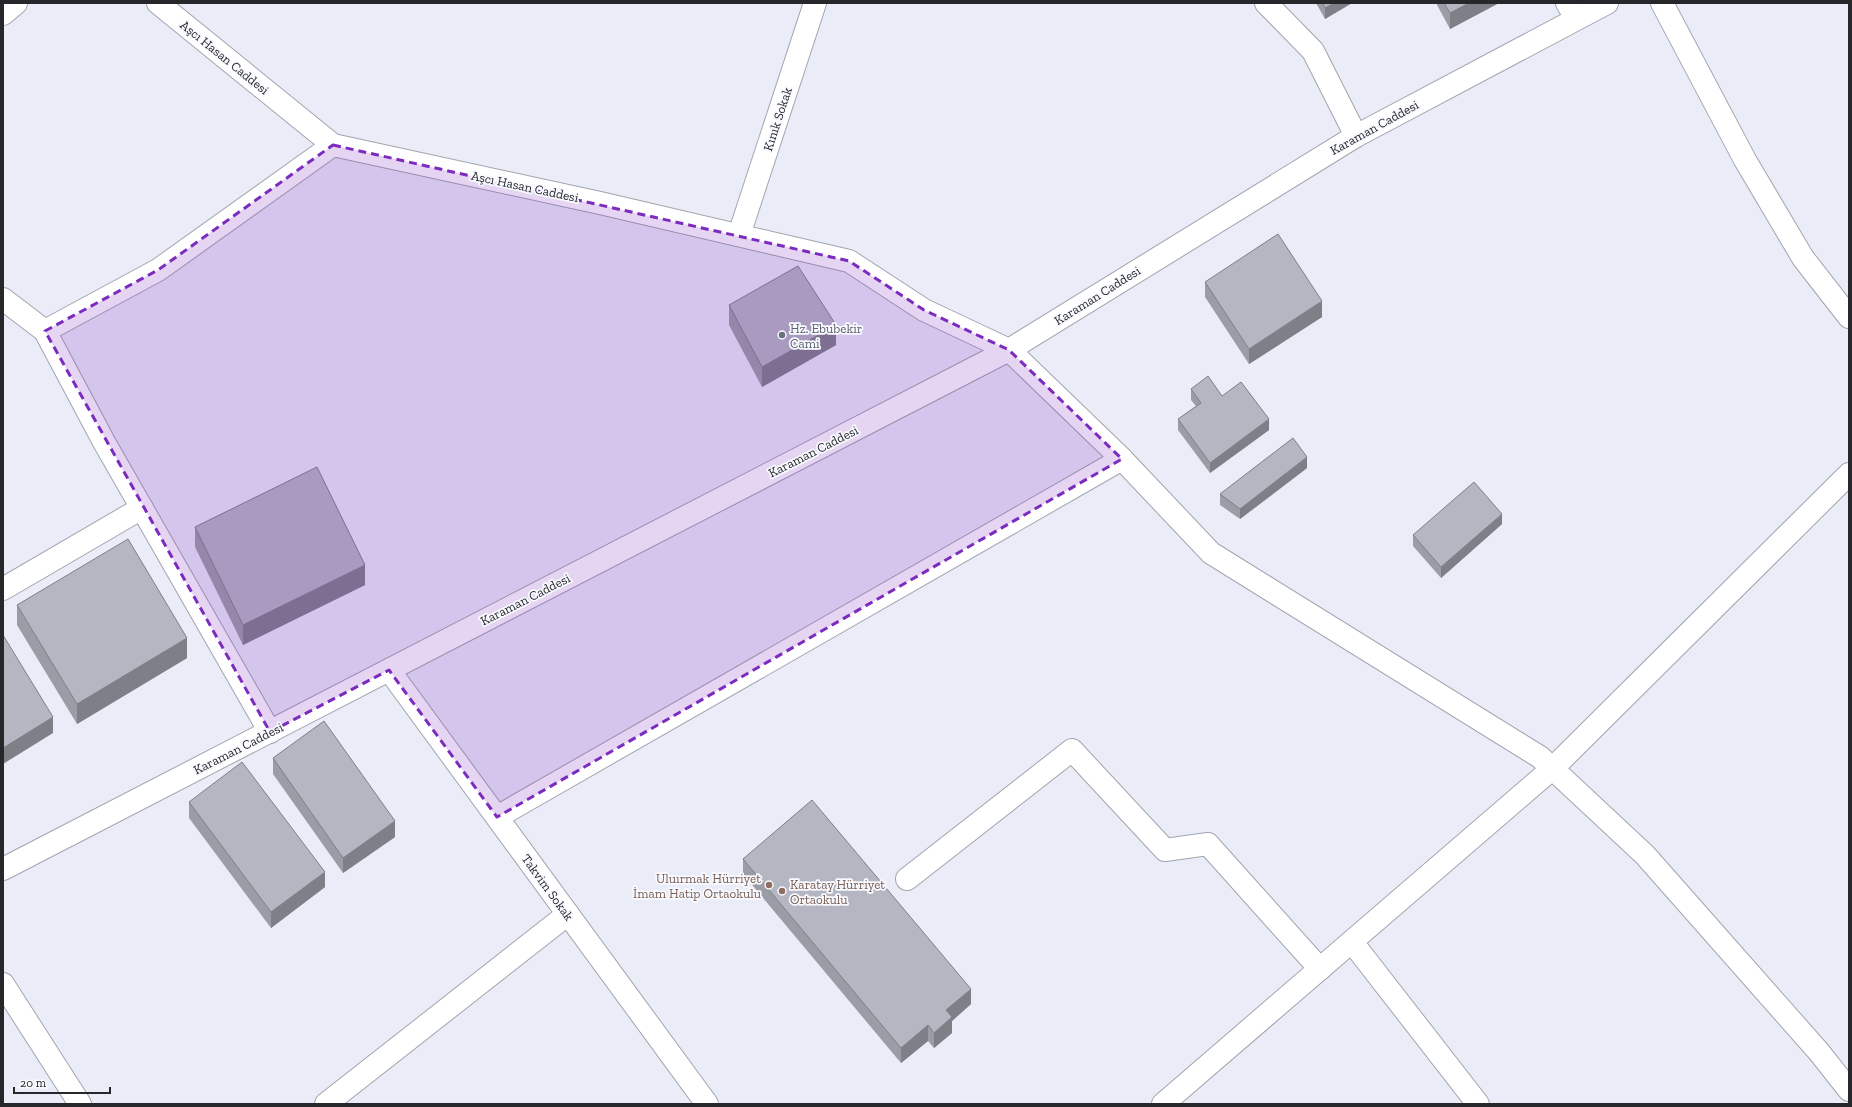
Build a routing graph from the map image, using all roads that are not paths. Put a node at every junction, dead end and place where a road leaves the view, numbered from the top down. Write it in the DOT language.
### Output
graph roads {
  1 [pos="16,3"];
  2 [pos="158,3"];
  3 [pos="815,3"];
  4 [pos="1266,3"];
  5 [pos="1607,3"];
  6 [pos="1662,3"];
  7 [pos="1572,11"];
  8 [pos="3,14"];
  9 [pos="1356,136"];
  10 [pos="334,145"];
  11 [pos="739,235"];
  12 [pos="3,299"];
  13 [pos="1849,317"];
  14 [pos="45,331"];
  15 [pos="1009,350"];
  16 [pos="1122,459"];
  17 [pos="1849,474"];
  18 [pos="142,508"];
  19 [pos="3,589"];
  20 [pos="389,670"];
  21 [pos="270,732"];
  22 [pos="1553,768"];
  23 [pos="497,817"];
  24 [pos="3,869"];
  25 [pos="907,879"];
  26 [pos="568,914"];
  27 [pos="1352,942"];
  28 [pos="1320,969"];
  29 [pos="3,984"];
  30 [pos="1849,1090"];
  31 [pos="80,1104"];
  32 [pos="326,1104"];
  33 [pos="707,1104"];
  34 [pos="1163,1104"];
  35 [pos="1478,1104"];
  1 -- 8 [label="street"];
  2 -- 10 [label="street, Aşcı Hasan Caddesi"];
  3 -- 11 [label="street, Kınık Sokak"];
  4 -- 9 [label="street"];
  5 -- 7 [label="street, Karaman Caddesi"];
  6 -- 13 [label="street"];
  7 -- 9 [label="street, Karaman Caddesi"];
  9 -- 15 [label="street, Karaman Caddesi"];
  10 -- 11 [label="street, Aşcı Hasan Caddesi"];
  10 -- 14 [label="street"];
  11 -- 15 [label="street, Aşcı Hasan Caddesi"];
  12 -- 14 [label="street"];
  14 -- 18 [label="street"];
  15 -- 16 [label="street, Aşcı Hasan Caddesi"];
  15 -- 20 [label="street, Karaman Caddesi"];
  16 -- 22 [label="street, Aşcı Hasan Caddesi"];
  16 -- 23 [label="street"];
  17 -- 22 [label="street"];
  18 -- 19 [label="street"];
  18 -- 21 [label="street"];
  20 -- 21 [label="street, Karaman Caddesi"];
  20 -- 23 [label="street, Takvim Sokak"];
  21 -- 24 [label="street, Karaman Caddesi"];
  22 -- 27 [label="street"];
  22 -- 30 [label="street, Aşcı Hasan Caddesi"];
  23 -- 26 [label="street, Takvim Sokak"];
  25 -- 28 [label="street"];
  26 -- 32 [label="street"];
  26 -- 33 [label="street, Takvim Sokak"];
  27 -- 28 [label="street"];
  27 -- 35 [label="street"];
  28 -- 34 [label="street"];
  29 -- 31 [label="street"];
}
